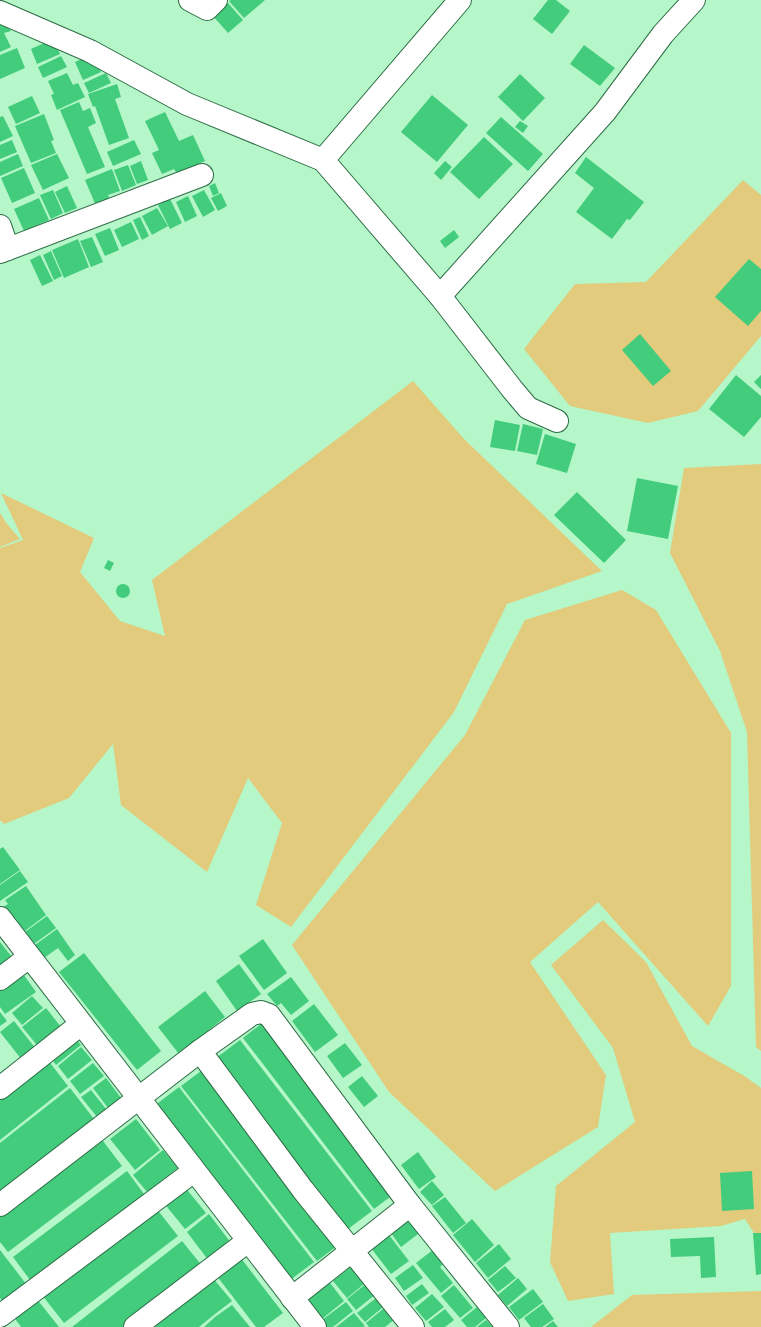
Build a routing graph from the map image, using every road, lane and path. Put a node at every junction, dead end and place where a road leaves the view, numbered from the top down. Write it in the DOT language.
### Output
graph roads {
  1 [pos="190,0"];
  2 [pos="216,0"];
  3 [pos="460,0"];
  4 [pos="694,0"];
  5 [pos="0,12"];
  6 [pos="323,160"];
  7 [pos="202,175"];
  8 [pos="0,226"];
  9 [pos="4,250"];
  10 [pos="440,296"];
  11 [pos="557,421"];
  12 [pos="0,918"];
  13 [pos="29,957"];
  14 [pos="0,980"];
  15 [pos="81,1024"];
  16 [pos="200,1051"];
  17 [pos="0,1088"];
  18 [pos="138,1099"];
  19 [pos="194,1171"];
  20 [pos="0,1205"];
  21 [pos="410,1205"];
  22 [pos="248,1241"];
  23 [pos="352,1251"];
  24 [pos="292,1298"];
  25 [pos="0,1316"];
  26 [pos="0,1322"];
  27 [pos="3,1327"];
  28 [pos="135,1327"];
  29 [pos="315,1327"];
  30 [pos="413,1327"];
  31 [pos="508,1327"];
  1 -- 2 [label="street"];
  3 -- 6 [label="street"];
  4 -- 10 [label="street"];
  5 -- 6 [label="street"];
  6 -- 10 [label="street"];
  7 -- 9 [label="street"];
  8 -- 9 [label="street"];
  10 -- 11 [label="street"];
  12 -- 13 [label="street"];
  13 -- 14 [label="street"];
  13 -- 15 [label="street"];
  15 -- 17 [label="street"];
  15 -- 18 [label="street"];
  16 -- 18 [label="street"];
  16 -- 21 [label="street"];
  16 -- 23 [label="street"];
  18 -- 19 [label="street"];
  18 -- 20 [label="street"];
  19 -- 22 [label="street"];
  19 -- 25 [label="street"];
  21 -- 23 [label="street"];
  21 -- 31 [label="street"];
  22 -- 24 [label="street"];
  22 -- 28 [label="street"];
  23 -- 24 [label="street"];
  23 -- 30 [label="street"];
  24 -- 29 [label="street"];
  26 -- 27 [label="street"];
}
